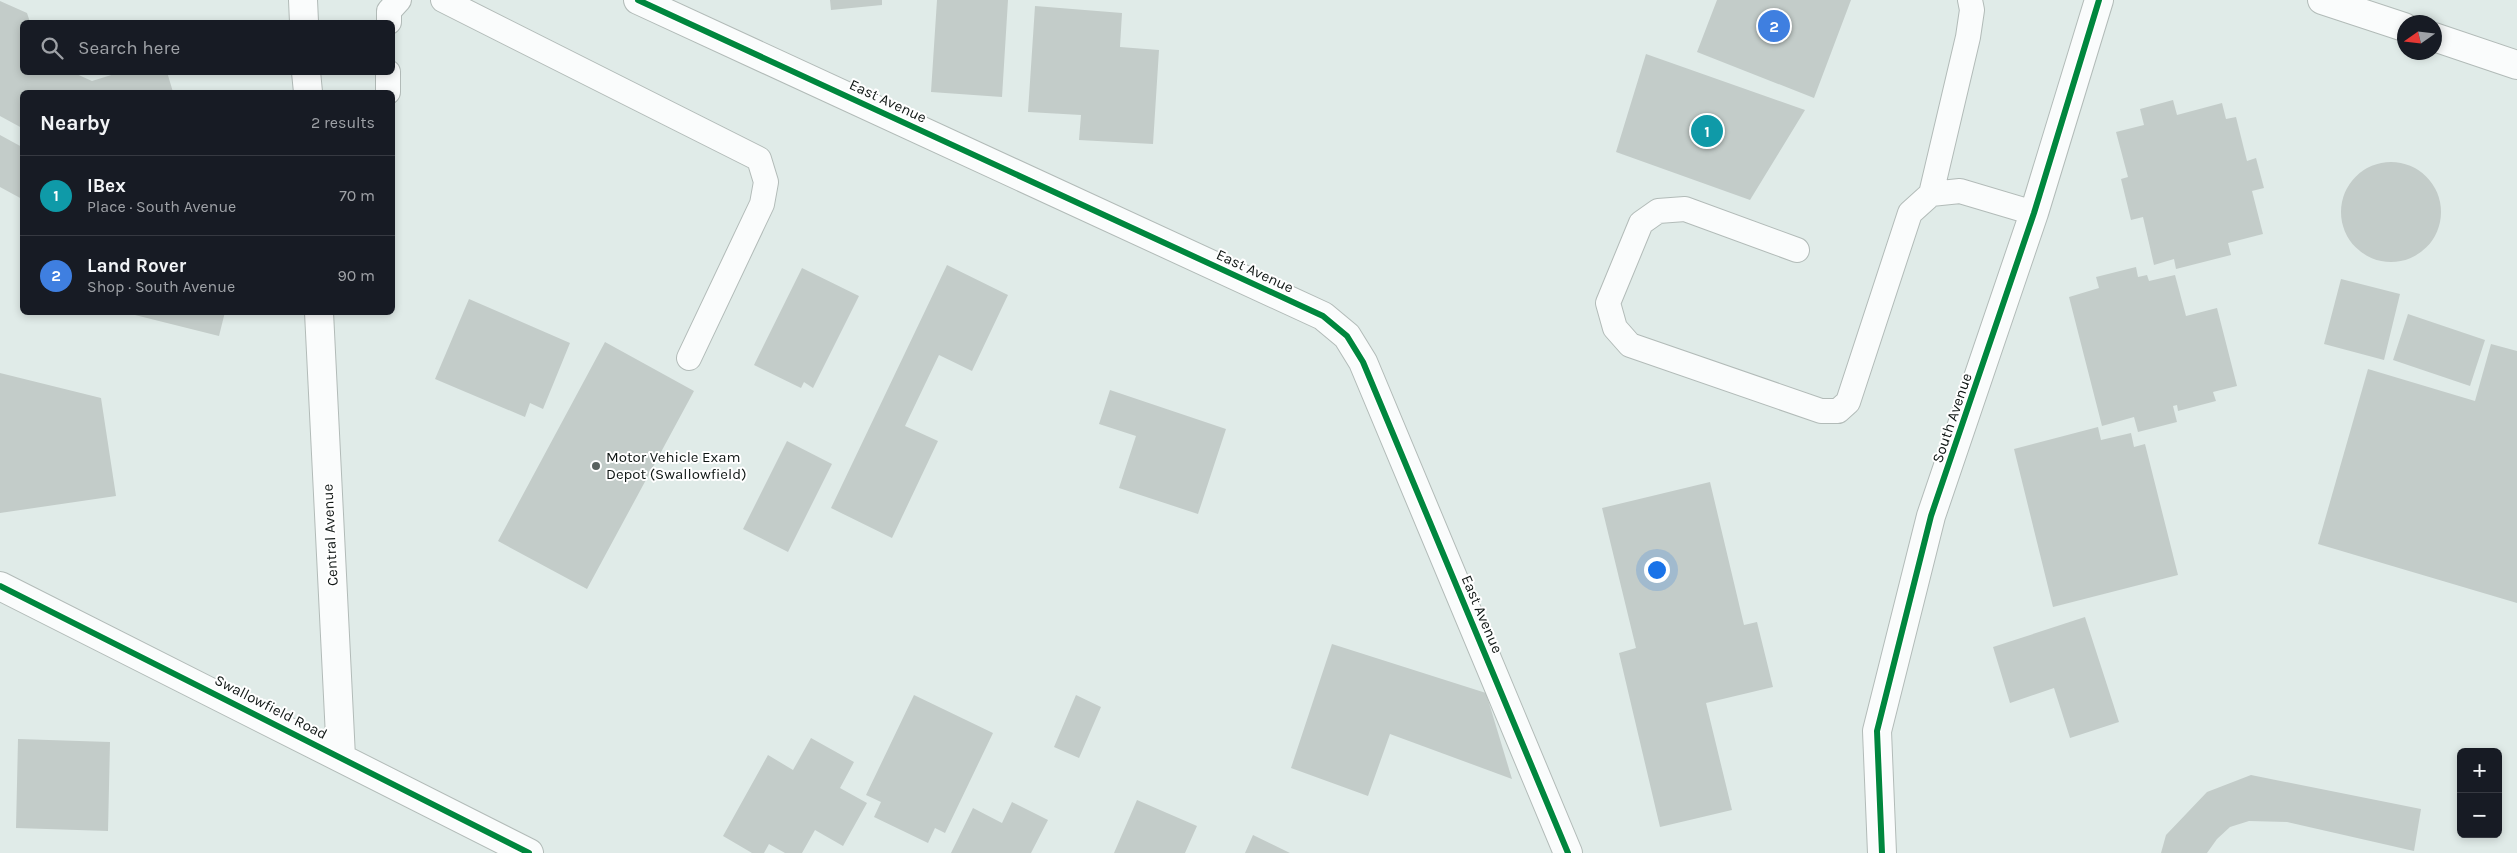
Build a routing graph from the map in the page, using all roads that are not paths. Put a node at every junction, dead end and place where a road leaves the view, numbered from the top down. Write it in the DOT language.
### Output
graph roads {
  1 [pos="303,0"];
  2 [pos="399,0"];
  3 [pos="443,0"];
  4 [pos="638,0"];
  5 [pos="1970,0"];
  6 [pos="2099,0"];
  7 [pos="2322,0"];
  8 [pos="304,20"];
  9 [pos="389,20"];
  10 [pos="2397,25"];
  11 [pos="2442,40"];
  12 [pos="2517,65"];
  13 [pos="306,75"];
  14 [pos="388,75"];
  15 [pos="308,90"];
  16 [pos="388,90"];
  17 [pos="1931,194"];
  18 [pos="2034,213"];
  19 [pos="1797,250"];
  20 [pos="319,315"];
  21 [pos="689,358"];
  22 [pos="0,586"];
  23 [pos="341,757"];
  24 [pos="529,853"];
  25 [pos="1568,853"];
  26 [pos="1882,853"];
  1 -- 8 [label="street"];
  2 -- 9 [label="lane"];
  3 -- 21 [label="lane"];
  4 -- 25 [label="street, East Avenue"];
  5 -- 17 [label="lane"];
  6 -- 18 [label="street, South Avenue"];
  7 -- 10 [label="street"];
  11 -- 12 [label="street"];
  13 -- 15 [label="street"];
  14 -- 16 [label="lane"];
  17 -- 18 [label="lane"];
  17 -- 19 [label="lane"];
  18 -- 26 [label="street, South Avenue"];
  20 -- 23 [label="street, Central Avenue"];
  22 -- 23 [label="street, Swallowfield Road"];
  23 -- 24 [label="street, Swallowfield Road"];
}
